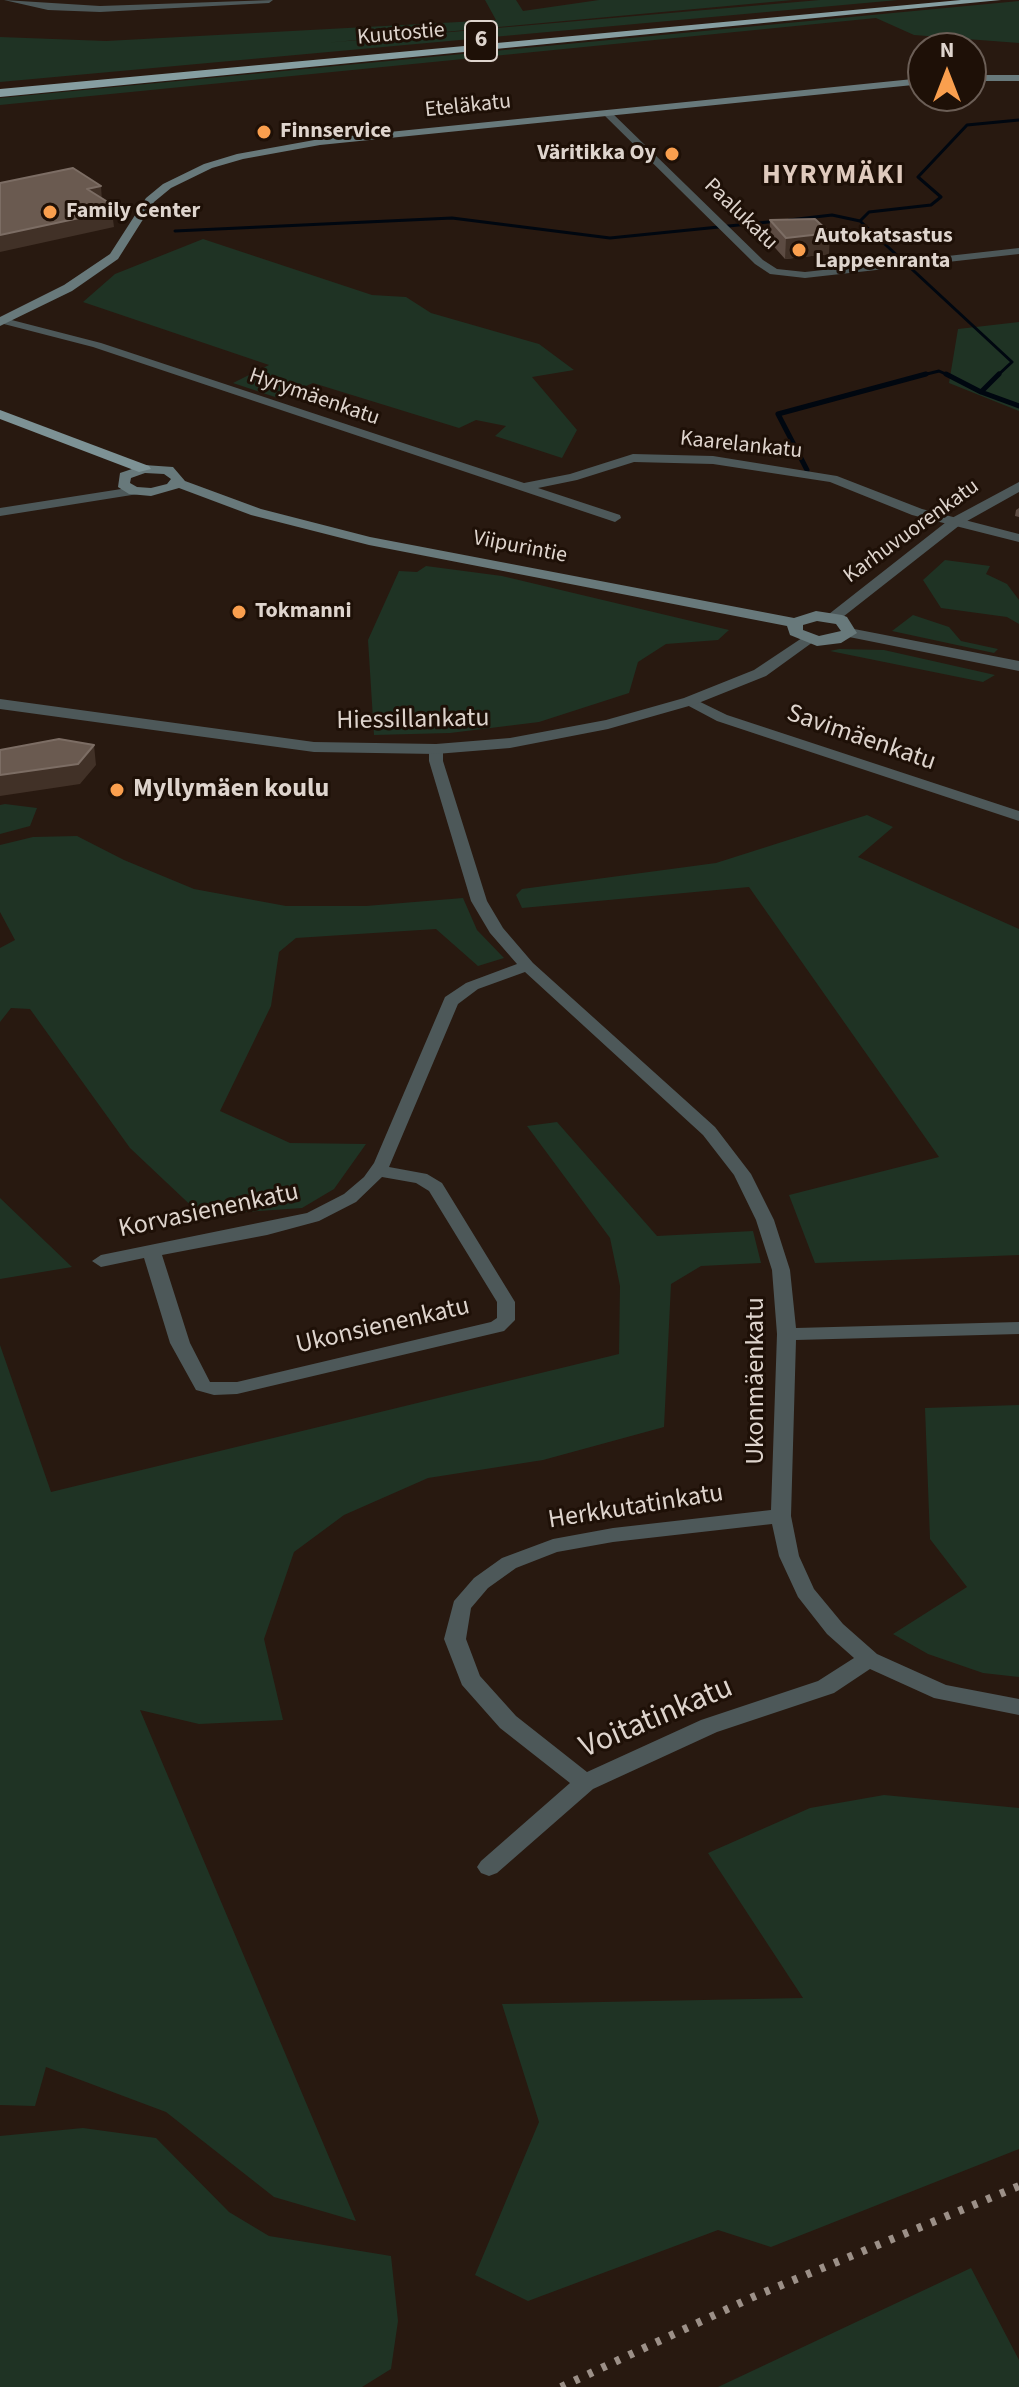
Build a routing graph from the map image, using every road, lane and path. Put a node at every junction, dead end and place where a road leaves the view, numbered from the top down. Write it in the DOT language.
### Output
graph roads {
  1 [pos="8,0"];
  2 [pos="269,0"];
  3 [pos="925,0"];
  4 [pos="996,0"];
  5 [pos="987,78"];
  6 [pos="1019,78"];
  7 [pos="907,83"];
  8 [pos="0,86"];
  9 [pos="0,94"];
  10 [pos="607,113"];
  11 [pos="1019,251"];
  12 [pos="1,319"];
  13 [pos="0,414"];
  14 [pos="0,427"];
  15 [pos="144,469"];
  16 [pos="124,478"];
  17 [pos="178,483"];
  18 [pos="1019,486"];
  19 [pos="519,489"];
  20 [pos="134,491"];
  21 [pos="151,492"];
  22 [pos="239,507"];
  23 [pos="6,511"];
  24 [pos="615,518"];
  25 [pos="955,522"];
  26 [pos="1019,538"];
  27 [pos="834,617"];
  28 [pos="795,623"];
  29 [pos="849,633"];
  30 [pos="808,639"];
  31 [pos="1019,666"];
  32 [pos="690,701"];
  33 [pos="0,704"];
  34 [pos="436,749"];
  35 [pos="1019,816"];
  36 [pos="527,966"];
  37 [pos="378,1171"];
  38 [pos="151,1250"];
  39 [pos="101,1261"];
  40 [pos="1019,1328"];
  41 [pos="787,1334"];
  42 [pos="781,1516"];
  43 [pos="869,1659"];
  44 [pos="1019,1707"];
  45 [pos="585,1783"];
  46 [pos="489,1867"];
  1 -- 2 [label="street"];
  3 -- 8 [label="highway, Kuutostie / 6"];
  4 -- 9 [label="highway, Kuutostie / 6"];
  5 -- 6 [label="main road"];
  7 -- 10 [label="main road, Eteläkatu"];
  10 -- 11 [label="street, Paalukatu"];
  10 -- 12 [label="main road, Eteläkatu"];
  12 -- 19 [label="street, Hyrymäenkatu"];
  13 -- 15 [label="main road"];
  14 -- 16 [label="main road"];
  15 -- 16 [label="main road"];
  15 -- 17 [label="main road, Viipurintie"];
  16 -- 20 [label="main road"];
  16 -- 23 [label="street"];
  17 -- 21 [label="main road"];
  17 -- 22 [label="main road, Viipurintie"];
  18 -- 25 [label="street, Karhuvuorenkatu"];
  19 -- 24 [label="street, Hyrymäenkatu"];
  19 -- 25 [label="street, Kaarelankatu"];
  20 -- 21 [label="main road, Viipurintie"];
  20 -- 23 [label="street"];
  21 -- 22 [label="main road, Viipurintie"];
  22 -- 28 [label="main road, Viipurintie"];
  25 -- 26 [label="street, Kaarelankatu"];
  25 -- 27 [label="street, Karhuvuorenkatu"];
  27 -- 28 [label="main road, Viipurintie"];
  27 -- 29 [label="main road"];
  28 -- 30 [label="main road"];
  29 -- 30 [label="main road"];
  29 -- 31 [label="street"];
  30 -- 32 [label="street, Hiessillankatu"];
  32 -- 34 [label="street, Hiessillankatu"];
  32 -- 35 [label="street, Savimäenkatu"];
  33 -- 34 [label="street, Hiessillankatu"];
  34 -- 36 [label="street, Ukonmäenkatu"];
  36 -- 37 [label="street, Korvasienenkatu"];
  36 -- 41 [label="street, Ukonmäenkatu"];
  37 -- 38 [label="street, Korvasienenkatu"];
  37 -- 38 [label="street, Ukonsienenkatu"];
  38 -- 39 [label="street, Korvasienenkatu"];
  40 -- 41 [label="street"];
  41 -- 42 [label="street, Ukonmäenkatu"];
  42 -- 43 [label="street, Ukonmäenkatu"];
  42 -- 45 [label="street, Herkkutatinkatu"];
  43 -- 44 [label="street, Ukonmäenkatu"];
  43 -- 45 [label="street, Voitatinkatu"];
  45 -- 46 [label="street, Voitatinkatu"];
}
